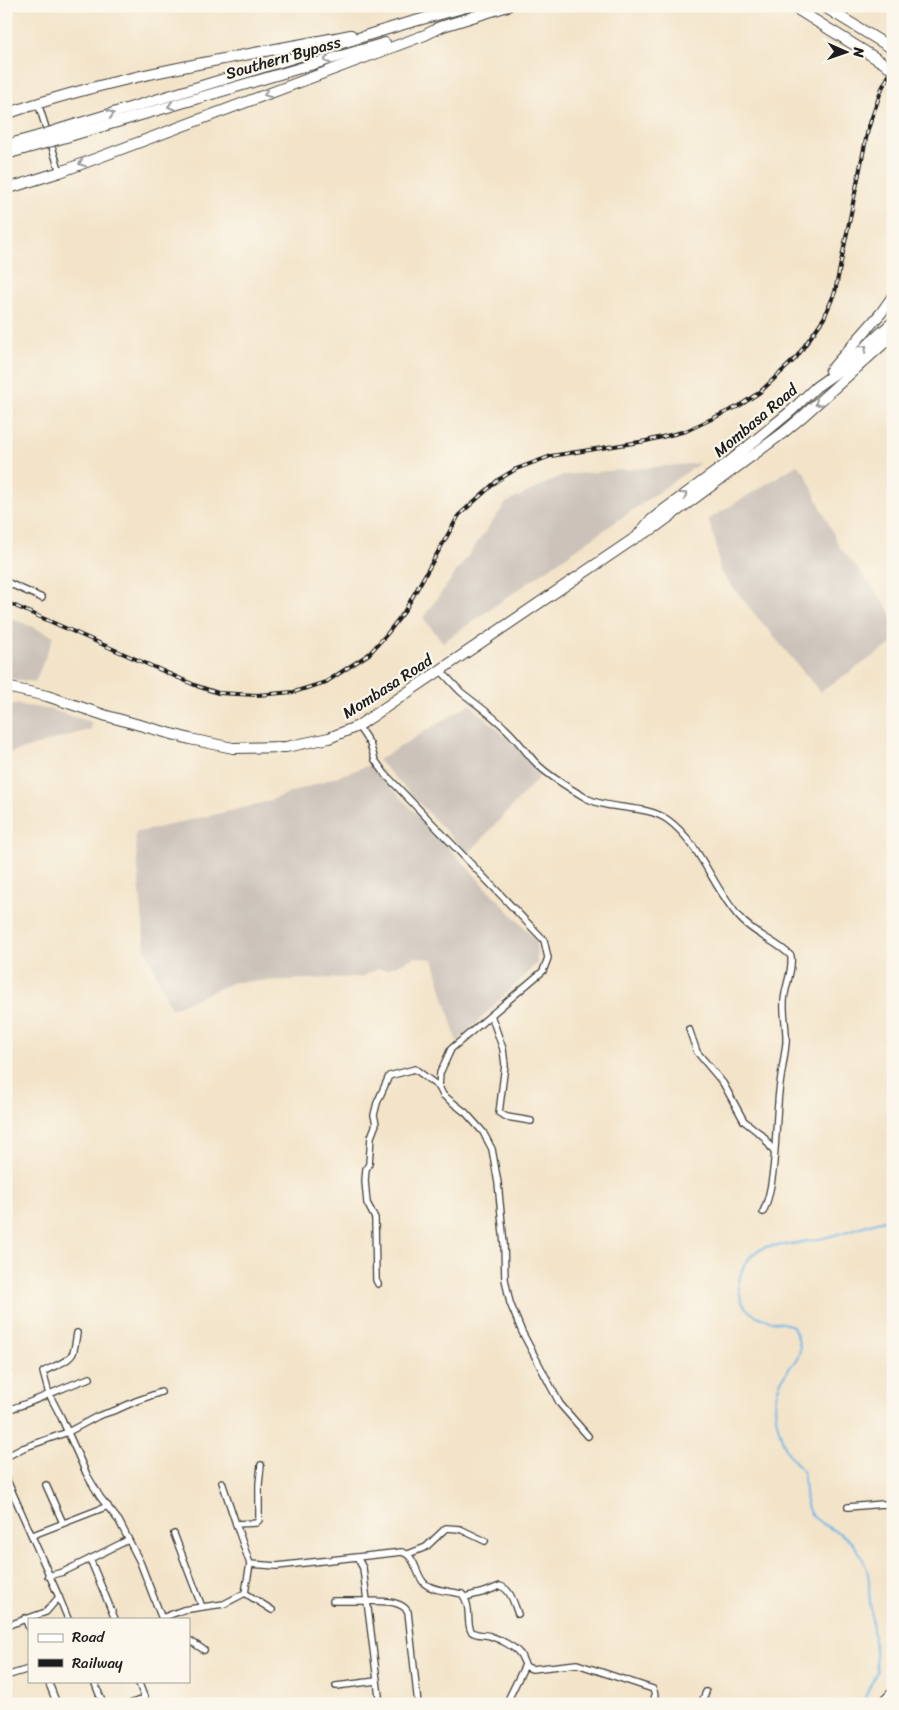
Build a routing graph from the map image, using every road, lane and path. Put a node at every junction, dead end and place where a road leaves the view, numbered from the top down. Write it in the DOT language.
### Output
graph roads {
  1 [pos="470,6"];
  2 [pos="508,6"];
  3 [pos="792,6"];
  4 [pos="823,6"];
  5 [pos="404,24"];
  6 [pos="443,26"];
  7 [pos="893,49"];
  8 [pos="893,69"];
  9 [pos="38,103"];
  10 [pos="6,114"];
  11 [pos="65,132"];
  12 [pos="40,140"];
  13 [pos="6,145"];
  14 [pos="6,154"];
  15 [pos="60,172"];
  16 [pos="6,189"];
  17 [pos="893,296"];
  18 [pos="893,322"];
  19 [pos="893,335"];
  20 [pos="816,387"];
  21 [pos="635,538"];
  22 [pos="6,582"];
  23 [pos="42,598"];
  24 [pos="440,670"];
  25 [pos="6,687"];
  26 [pos="358,726"];
  27 [pos="491,1015"];
  28 [pos="688,1029"];
  29 [pos="439,1087"];
  30 [pos="531,1121"];
  31 [pos="774,1152"];
  32 [pos="763,1212"];
  33 [pos="378,1284"];
  34 [pos="77,1333"];
  35 [pos="90,1378"];
  36 [pos="161,1392"];
  37 [pos="49,1394"];
  38 [pos="6,1410"];
  39 [pos="68,1432"];
  40 [pos="588,1436"];
  41 [pos="6,1457"];
  42 [pos="261,1465"];
  43 [pos="6,1478"];
  44 [pos="222,1482"];
  45 [pos="46,1485"];
  46 [pos="108,1506"];
  47 [pos="848,1506"];
  48 [pos="893,1506"];
  49 [pos="63,1523"];
  50 [pos="236,1524"];
  51 [pos="174,1534"];
  52 [pos="32,1535"];
  53 [pos="128,1540"];
  54 [pos="485,1540"];
  55 [pos="408,1554"];
  56 [pos="357,1557"];
  57 [pos="90,1559"];
  58 [pos="250,1564"];
  59 [pos="48,1576"];
  60 [pos="245,1593"];
  61 [pos="59,1597"];
  62 [pos="465,1597"];
  63 [pos="332,1601"];
  64 [pos="367,1601"];
  65 [pos="202,1607"];
  66 [pos="272,1610"];
  67 [pos="518,1614"];
  68 [pos="25,1618"];
  69 [pos="68,1618"];
  70 [pos="115,1618"];
  71 [pos="162,1618"];
  72 [pos="6,1626"];
  73 [pos="28,1626"];
  74 [pos="190,1641"];
  75 [pos="204,1650"];
  76 [pos="525,1665"];
  77 [pos="28,1670"];
  78 [pos="6,1676"];
  79 [pos="376,1680"];
  80 [pos="48,1682"];
  81 [pos="94,1682"];
  82 [pos="138,1682"];
  83 [pos="336,1686"];
  84 [pos="893,1690"];
  85 [pos="706,1692"];
  86 [pos="6,1699"];
  87 [pos="146,1701"];
  88 [pos="8,1704"];
  89 [pos="57,1704"];
  90 [pos="103,1704"];
  91 [pos="130,1704"];
  92 [pos="380,1704"];
  93 [pos="418,1704"];
  94 [pos="506,1704"];
  95 [pos="652,1704"];
  96 [pos="701,1704"];
  97 [pos="879,1704"];
  1 -- 5 [label="highway, Southern Bypass"];
  2 -- 6 [label="highway, Southern Bypass"];
  3 -- 8 [label="highway"];
  4 -- 7 [label="highway"];
  5 -- 9 [label="highway"];
  11 -- 5 [label="highway, Southern Bypass, one-way"];
  6 -- 11 [label="highway, Southern Bypass, one-way"];
  6 -- 15 [label="highway, one-way"];
  9 -- 10 [label="highway"];
  9 -- 15 [label="street"];
  11 -- 12 [label="highway, bridge"];
  12 -- 13 [label="highway"];
  12 -- 14 [label="highway"];
  15 -- 16 [label="highway"];
  17 -- 20 [label="highway"];
  20 -- 18 [label="highway, Mombasa Road, one-way"];
  19 -- 21 [label="highway, Mombasa Road, one-way"];
  21 -- 20 [label="highway, Mombasa Road, one-way"];
  21 -- 24 [label="highway, Mombasa Road"];
  22 -- 23 [label="street"];
  24 -- 26 [label="highway, Mombasa Road"];
  24 -- 31 [label="street"];
  25 -- 26 [label="highway, Mombasa Road"];
  26 -- 27 [label="street"];
  27 -- 29 [label="street"];
  27 -- 30 [label="street"];
  28 -- 31 [label="street"];
  29 -- 33 [label="street"];
  29 -- 40 [label="street"];
  31 -- 32 [label="street"];
  34 -- 37 [label="street"];
  35 -- 37 [label="street"];
  36 -- 39 [label="street"];
  37 -- 38 [label="street"];
  37 -- 39 [label="street"];
  39 -- 41 [label="street"];
  39 -- 46 [label="street"];
  42 -- 50 [label="street"];
  43 -- 52 [label="street"];
  44 -- 50 [label="street"];
  45 -- 49 [label="street"];
  46 -- 49 [label="street"];
  46 -- 53 [label="street"];
  47 -- 48 [label="street"];
  49 -- 52 [label="street"];
  50 -- 58 [label="street"];
  51 -- 65 [label="street"];
  52 -- 59 [label="street"];
  53 -- 57 [label="street"];
  53 -- 71 [label="street"];
  54 -- 55 [label="street"];
  55 -- 56 [label="street"];
  55 -- 62 [label="street"];
  56 -- 58 [label="street"];
  56 -- 64 [label="street"];
  57 -- 59 [label="street"];
  57 -- 70 [label="street"];
  58 -- 60 [label="street"];
  59 -- 61 [label="street"];
  60 -- 65 [label="street"];
  60 -- 66 [label="street"];
  61 -- 68 [label="street"];
  61 -- 69 [label="street"];
  62 -- 67 [label="street"];
  62 -- 76 [label="street"];
  63 -- 64 [label="street"];
  64 -- 79 [label="street"];
  64 -- 93 [label="street"];
  65 -- 71 [label="street"];
  68 -- 72 [label="street"];
  68 -- 73 [label="street"];
  74 -- 75 [label="street"];
  76 -- 94 [label="street"];
  76 -- 95 [label="street"];
  77 -- 78 [label="street"];
  79 -- 83 [label="street"];
  79 -- 92 [label="street"];
  80 -- 89 [label="street"];
  81 -- 90 [label="street"];
  82 -- 87 [label="street"];
  84 -- 97 [label="street"];
  85 -- 96 [label="street"];
  86 -- 88 [label="street"];
  87 -- 91 [label="street"];
}
